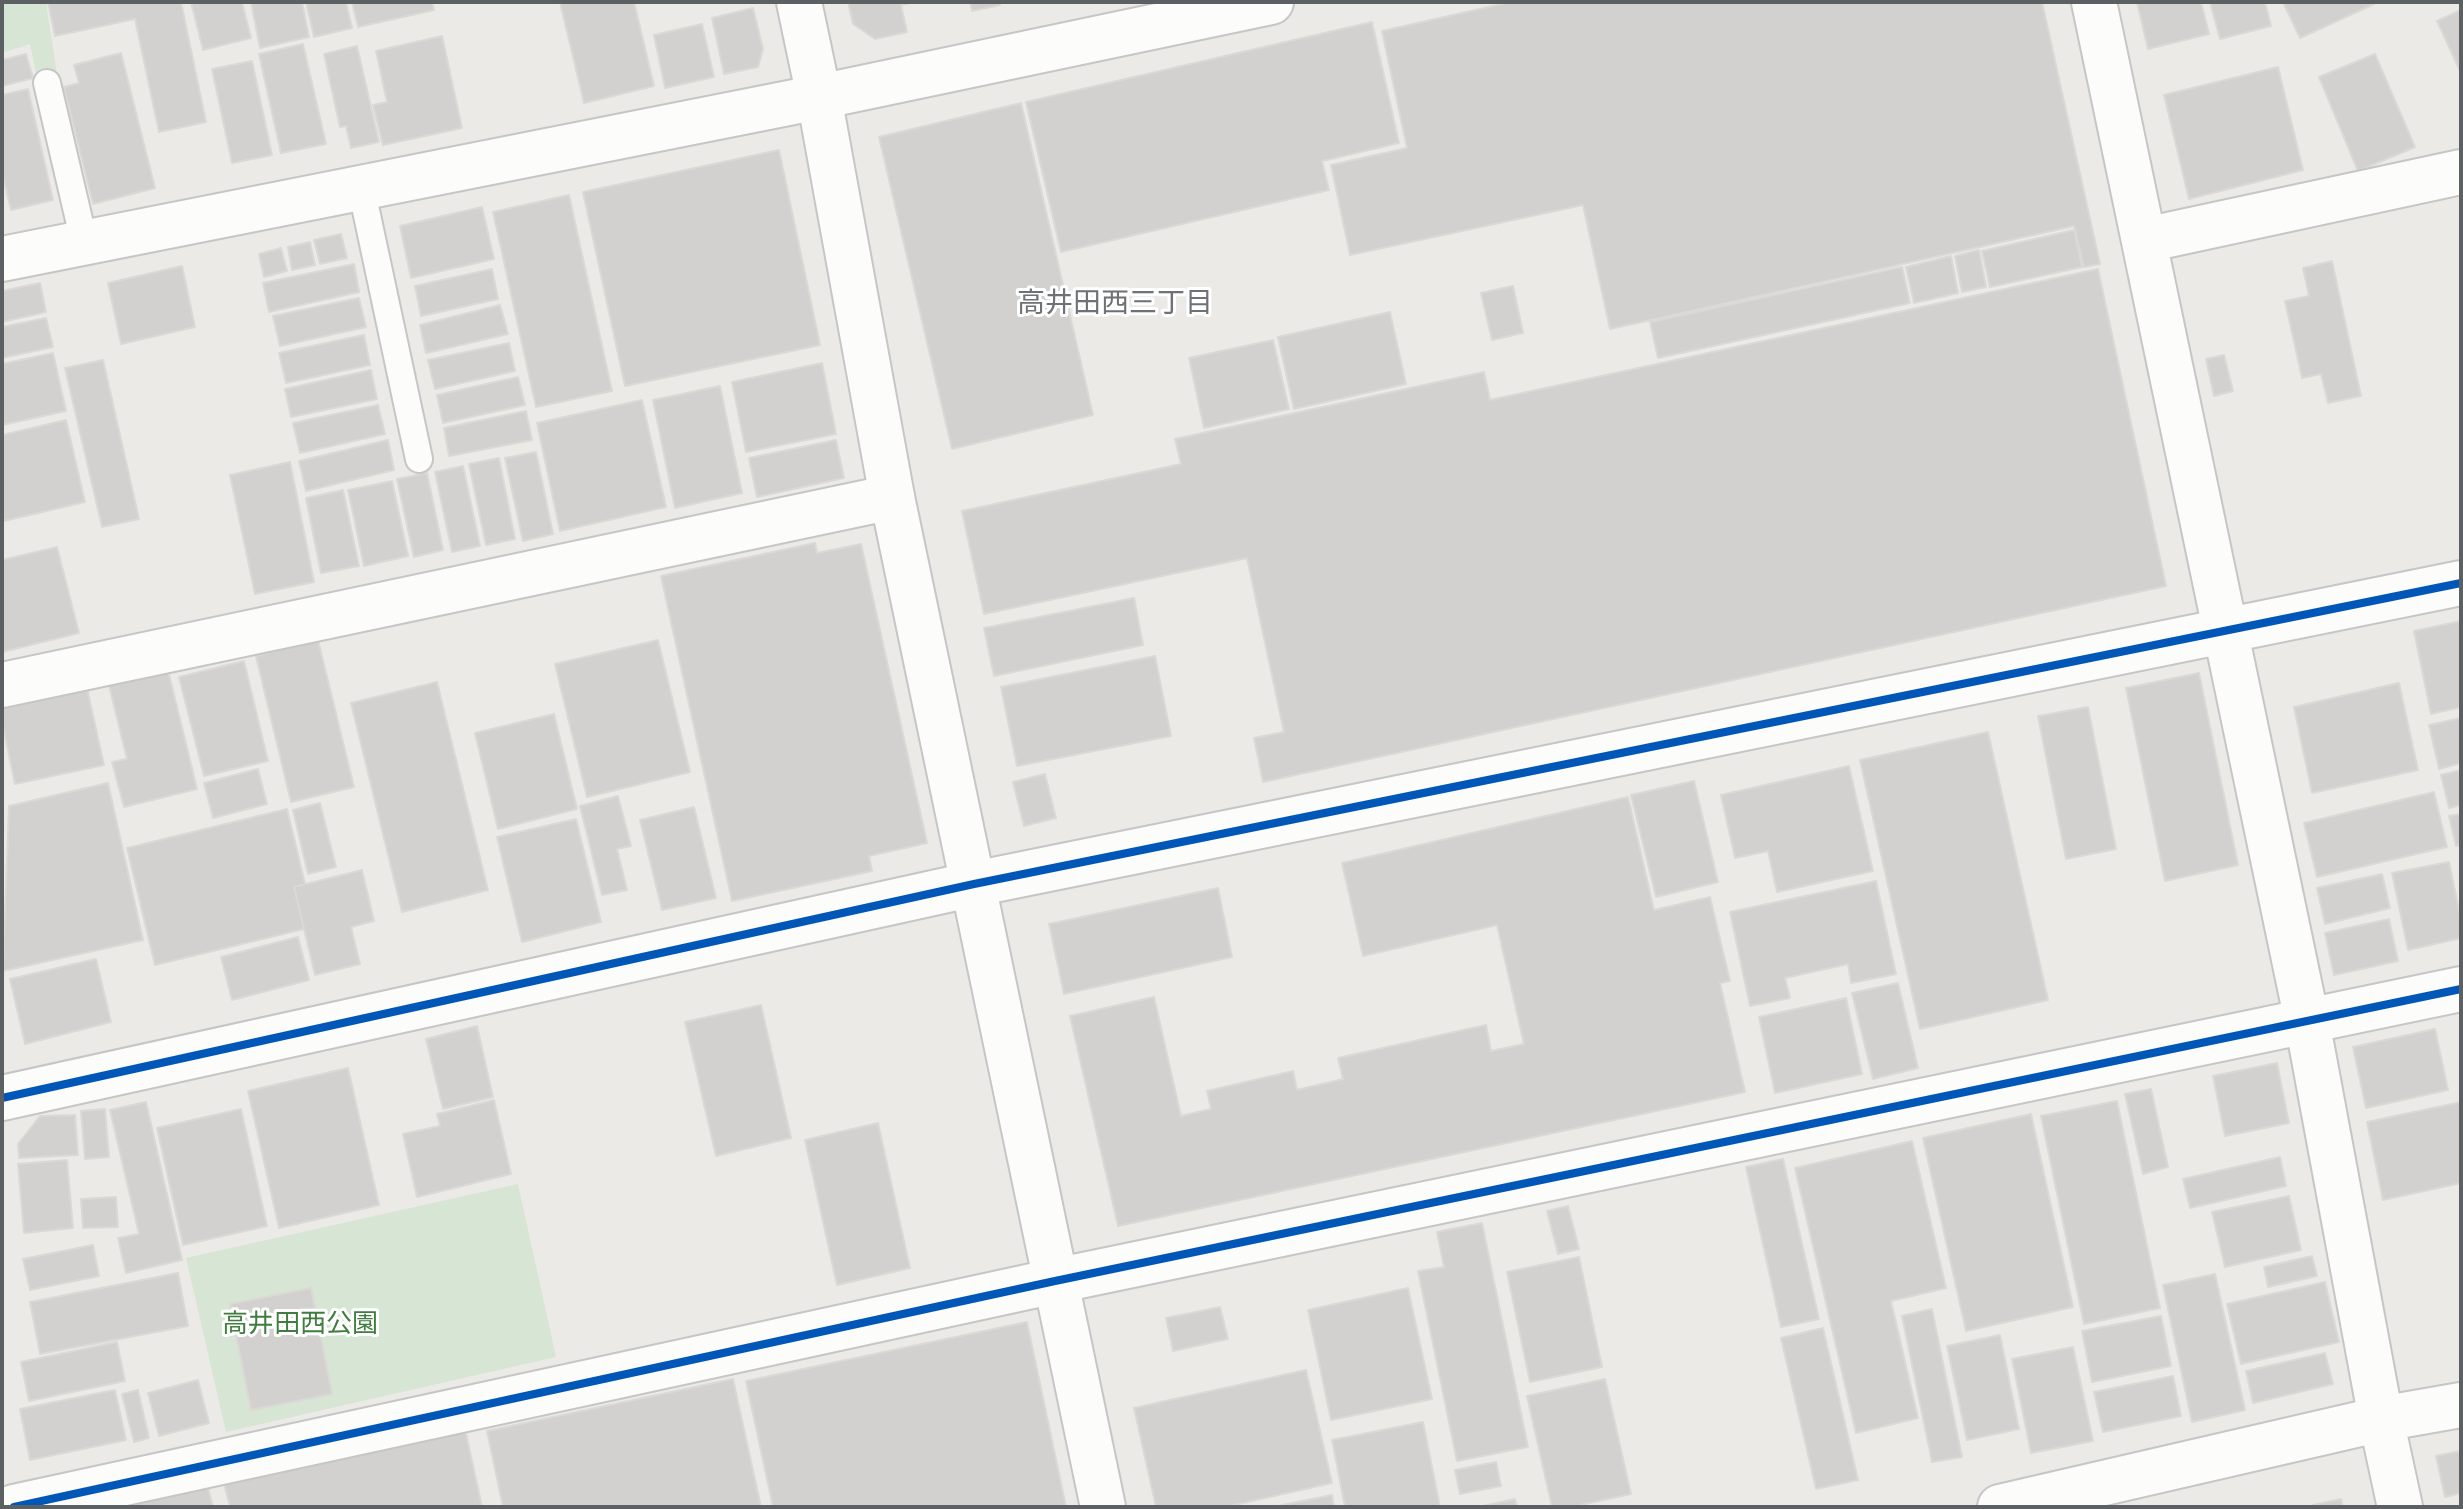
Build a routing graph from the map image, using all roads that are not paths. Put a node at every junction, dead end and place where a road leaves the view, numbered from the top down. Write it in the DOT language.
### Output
graph roads {
  1 [pos="799,2"];
  2 [pos="1271,2"];
  3 [pos="2094,2"];
  4 [pos="47,83"];
  5 [pos="819,97"];
  6 [pos="2461,172"];
  7 [pos="361,187"];
  8 [pos="2145,240"];
  9 [pos="84,241"];
  10 [pos="2,259"];
  11 [pos="419,459"];
  12 [pos="892,497"];
  13 [pos="2461,583"];
  14 [pos="2226,631"];
  15 [pos="2,685"];
  16 [pos="974,884"];
  17 [pos="2461,989"];
  18 [pos="2307,1021"];
  19 [pos="2,1098"];
  20 [pos="1055,1281"];
  21 [pos="2461,1405"];
  22 [pos="2381,1419"];
  23 [pos="14,1507"];
  24 [pos="1103,1507"];
  25 [pos="2000,1507"];
  26 [pos="2400,1507"];
  1 -- 5 [label="street"];
  2 -- 5 [label="street"];
  3 -- 8 [label="street"];
  4 -- 9 [label="lane"];
  5 -- 7 [label="street"];
  5 -- 12 [label="street"];
  6 -- 8 [label="street"];
  7 -- 9 [label="street"];
  7 -- 11 [label="lane"];
  8 -- 14 [label="street"];
  9 -- 10 [label="street"];
  12 -- 15 [label="street"];
  12 -- 16 [label="street"];
  13 -- 14 [label="street"];
  14 -- 16 [label="street"];
  14 -- 18 [label="street"];
  16 -- 19 [label="street"];
  16 -- 20 [label="street"];
  17 -- 18 [label="street"];
  18 -- 20 [label="street"];
  18 -- 22 [label="street"];
  20 -- 23 [label="street"];
  20 -- 24 [label="street"];
  21 -- 22 [label="street"];
  22 -- 25 [label="street"];
  22 -- 26 [label="street"];
}
